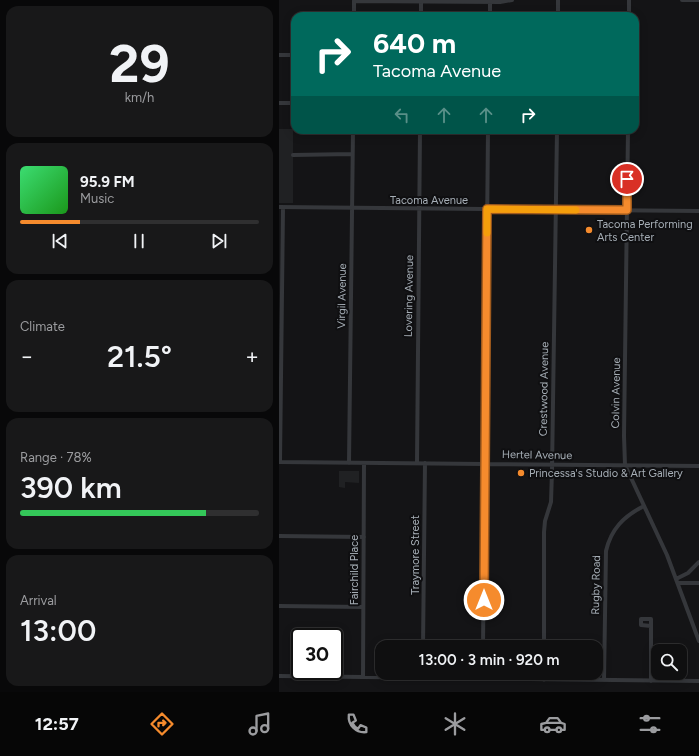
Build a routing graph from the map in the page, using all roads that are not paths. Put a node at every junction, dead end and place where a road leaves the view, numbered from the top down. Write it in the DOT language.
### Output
graph roads {
  1 [pos="512,0"];
  2 [pos="558,0"];
  3 [pos="629,0"];
  4 [pos="682,0"];
  5 [pos="699,0"];
  6 [pos="421,1"];
  7 [pos="490,2"];
  8 [pos="354,12"];
  9 [pos="421,12"];
  10 [pos="490,12"];
  11 [pos="558,12"];
  12 [pos="629,12"];
  13 [pos="279,55"];
  14 [pos="291,55"];
  15 [pos="279,103"];
  16 [pos="291,104"];
  17 [pos="353,134"];
  18 [pos="420,134"];
  19 [pos="488,134"];
  20 [pos="557,134"];
  21 [pos="628,134"];
  22 [pos="352,154"];
  23 [pos="293,155"];
  24 [pos="281,208"];
  25 [pos="351,208"];
  26 [pos="419,209"];
  27 [pos="487,209"];
  28 [pos="555,210"];
  29 [pos="627,210"];
  30 [pos="699,211"];
  31 [pos="280,462"];
  32 [pos="349,463"];
  33 [pos="364,463"];
  34 [pos="417,463"];
  35 [pos="425,463"];
  36 [pos="485,463"];
  37 [pos="553,464"];
  38 [pos="625,465"];
  39 [pos="699,466"];
  40 [pos="644,506"];
  41 [pos="279,536"];
  42 [pos="363,537"];
  43 [pos="699,562"];
  44 [pos="677,581"];
  45 [pos="699,583"];
  46 [pos="279,606"];
  47 [pos="363,607"];
  48 [pos="651,626"];
  49 [pos="423,640"];
  50 [pos="483,640"];
  51 [pos="544,640"];
  52 [pos="699,641"];
  53 [pos="279,676"];
  54 [pos="363,677"];
  55 [pos="375,677"];
  56 [pos="604,680"];
  57 [pos="651,681"];
  58 [pos="699,681"];
  1 -- 7 [label="street"];
  2 -- 11 [label="street"];
  3 -- 12 [label="street"];
  4 -- 5 [label="street"];
  6 -- 7 [label="street"];
  6 -- 8 [label="street"];
  6 -- 9 [label="street"];
  7 -- 10 [label="street"];
  13 -- 14 [label="street"];
  15 -- 16 [label="street"];
  17 -- 22 [label="street, Virgil Avenue"];
  18 -- 26 [label="street, Lovering Avenue"];
  19 -- 27 [label="street"];
  20 -- 28 [label="street, Crestwood Avenue"];
  21 -- 29 [label="street, Colvin Avenue"];
  22 -- 23 [label="street"];
  22 -- 25 [label="street, Virgil Avenue"];
  24 -- 25 [label="street, Tacoma Avenue"];
  24 -- 31 [label="street"];
  25 -- 26 [label="street, Tacoma Avenue"];
  25 -- 32 [label="street, Virgil Avenue"];
  26 -- 27 [label="street, Tacoma Avenue"];
  26 -- 34 [label="street, Lovering Avenue"];
  27 -- 28 [label="street, Tacoma Avenue"];
  27 -- 36 [label="street"];
  28 -- 29 [label="street, Tacoma Avenue"];
  28 -- 37 [label="street, Crestwood Avenue"];
  29 -- 30 [label="street, Tacoma Avenue"];
  29 -- 38 [label="street, Colvin Avenue"];
  31 -- 32 [label="street, Hertel Avenue"];
  32 -- 33 [label="street, Hertel Avenue"];
  33 -- 34 [label="street, Hertel Avenue"];
  33 -- 42 [label="street, Fairchild Place"];
  34 -- 35 [label="street, Hertel Avenue"];
  35 -- 36 [label="street, Hertel Avenue"];
  35 -- 49 [label="street, Traymore Street"];
  36 -- 37 [label="street, Hertel Avenue"];
  36 -- 50 [label="street"];
  37 -- 38 [label="street, Hertel Avenue"];
  37 -- 51 [label="street, Crestwood Avenue"];
  38 -- 39 [label="street, Hertel Avenue"];
  38 -- 40 [label="street, Colvin Avenue"];
  40 -- 44 [label="street, Colvin Avenue"];
  40 -- 56 [label="street, Rugby Road"];
  41 -- 42 [label="street"];
  42 -- 47 [label="street, Fairchild Place"];
  43 -- 44 [label="street"];
  44 -- 45 [label="street"];
  44 -- 52 [label="street, Colvin Avenue"];
  46 -- 47 [label="street"];
  47 -- 54 [label="street, Fairchild Place"];
  48 -- 57 [label="street"];
  53 -- 54 [label="street"];
  54 -- 55 [label="street"];
  56 -- 57 [label="street"];
  57 -- 58 [label="street"];
}
